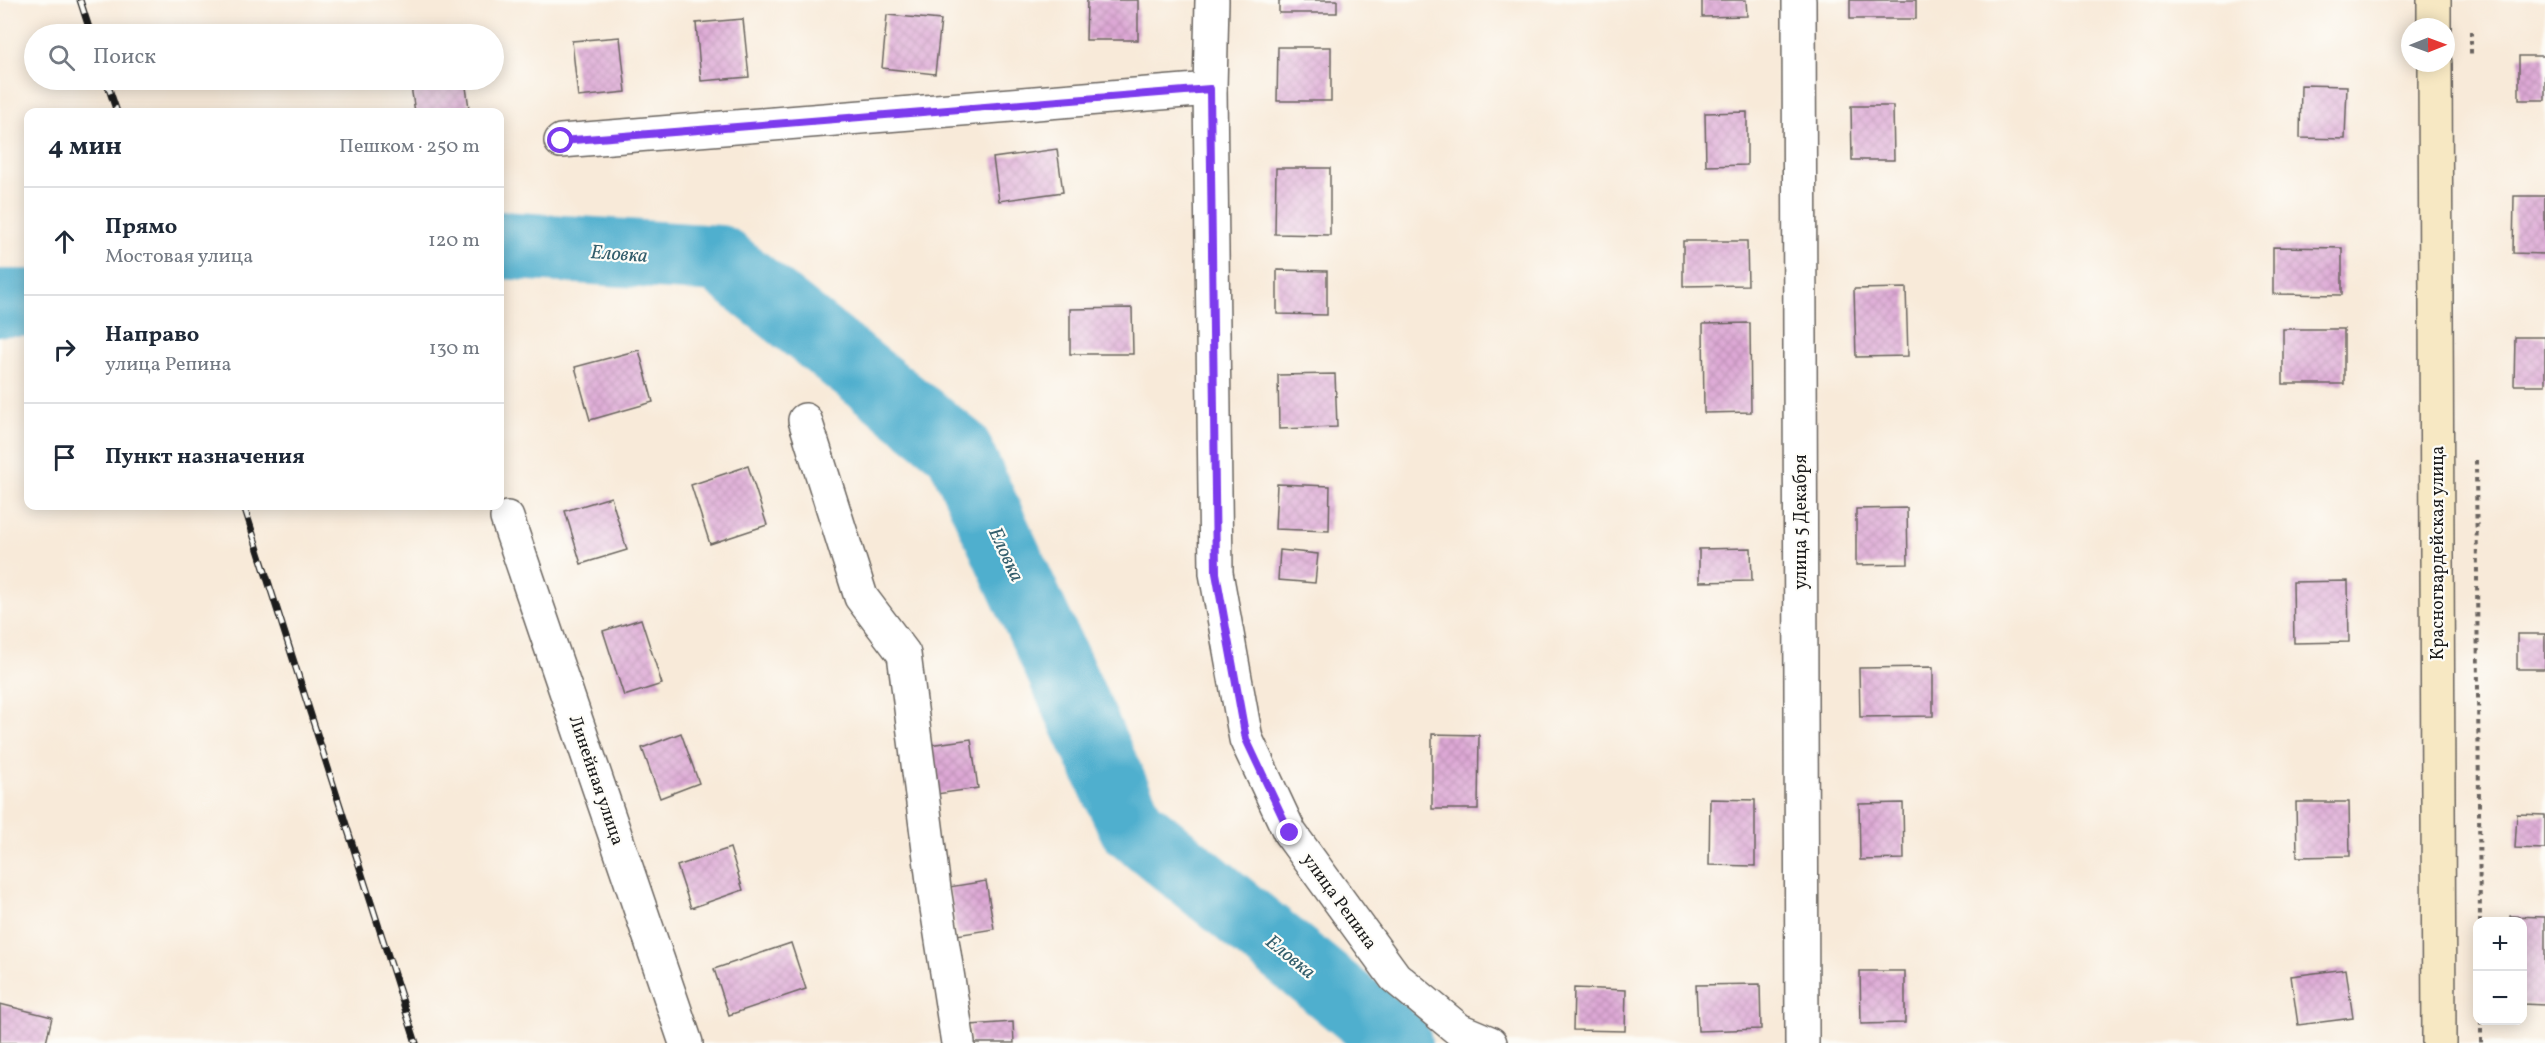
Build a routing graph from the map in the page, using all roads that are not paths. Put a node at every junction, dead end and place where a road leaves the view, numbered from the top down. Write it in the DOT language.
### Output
graph roads {
  1 [pos="1212,0"];
  2 [pos="1798,0"];
  3 [pos="2434,0"];
  4 [pos="2434,18"];
  5 [pos="2435,72"];
  6 [pos="1210,89"];
  7 [pos="561,141"];
  8 [pos="805,420"];
  9 [pos="507,518"];
  10 [pos="686,1043"];
  11 [pos="958,1043"];
  12 [pos="1490,1043"];
  13 [pos="1802,1043"];
  14 [pos="2439,1043"];
  1 -- 6 [label="street, улица Репина"];
  2 -- 13 [label="street, улица 5 Декабря"];
  3 -- 4 [label="main road"];
  5 -- 14 [label="main road, Красногвардейская улица"];
  6 -- 7 [label="street"];
  6 -- 12 [label="street, улица Репина"];
  8 -- 11 [label="street"];
  9 -- 10 [label="street, Линейная улица"];
}
